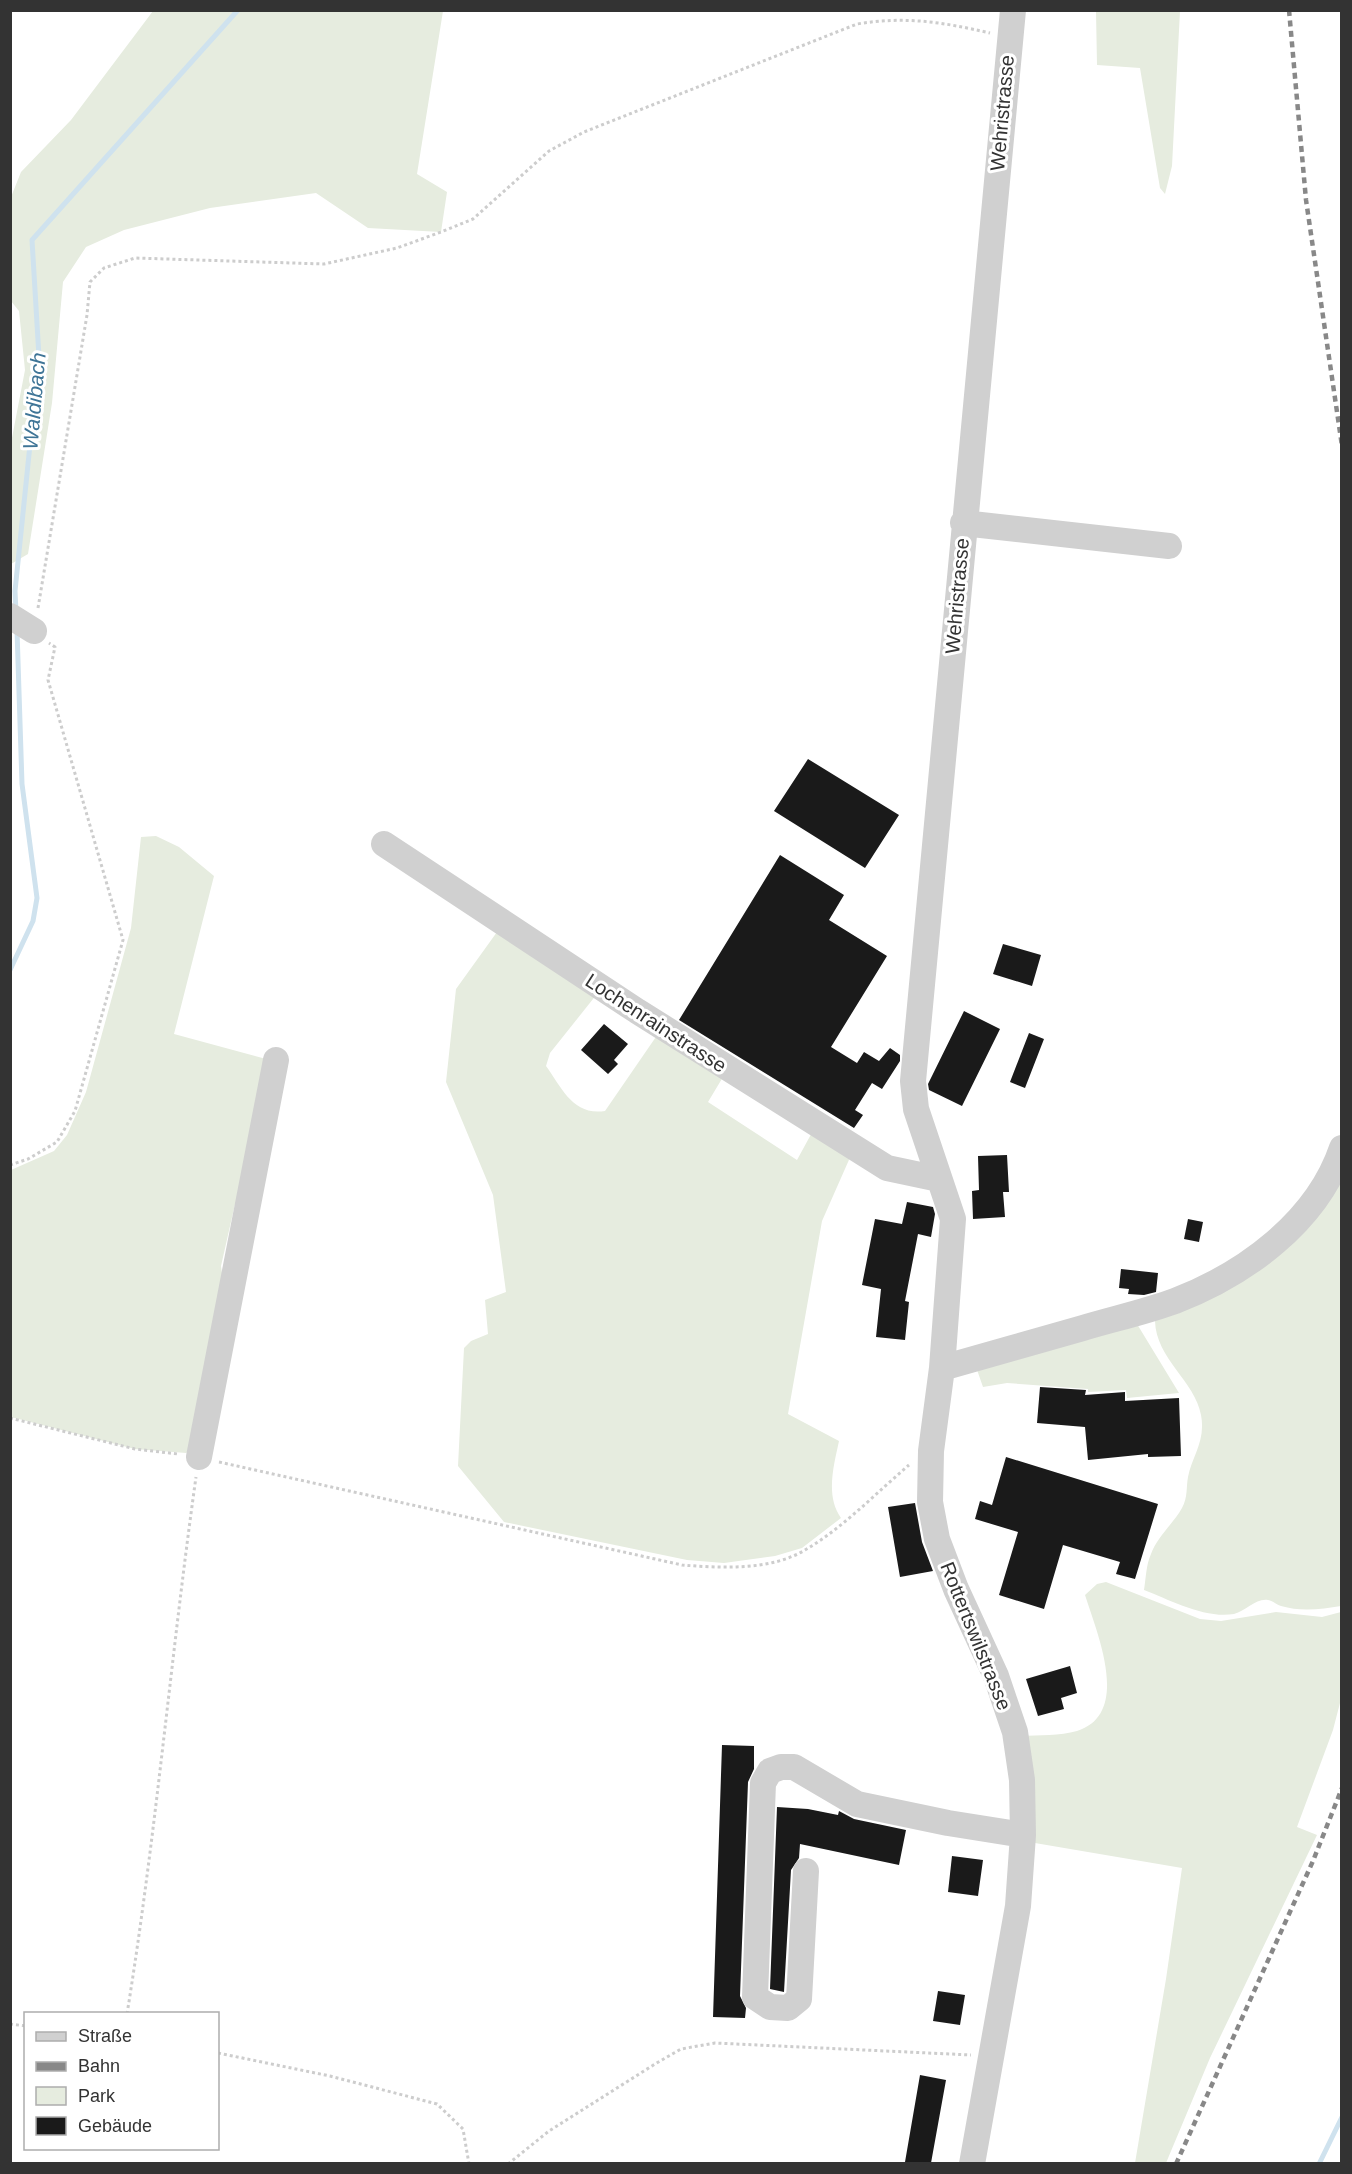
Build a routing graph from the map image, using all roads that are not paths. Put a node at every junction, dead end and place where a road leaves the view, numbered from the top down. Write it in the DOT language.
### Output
graph roads {
  1 [pos="1013,10"];
  2 [pos="963,523"];
  3 [pos="1169,546"];
  4 [pos="10,616"];
  5 [pos="34,631"];
  6 [pos="384,844"];
  7 [pos="276,1060"];
  8 [pos="1341,1148"];
  9 [pos="939,1179"];
  10 [pos="942,1368"];
  11 [pos="199,1457"];
  12 [pos="1023,1834"];
  13 [pos="806,1872"];
  14 [pos="972,2163"];
  1 -- 2 [label="street, Wehristrasse"];
  2 -- 3 [label="street"];
  2 -- 9 [label="street, Wehristrasse"];
  4 -- 5 [label="street"];
  6 -- 9 [label="street, Lochenrainstrasse"];
  7 -- 11 [label="street"];
  8 -- 10 [label="street"];
  9 -- 10 [label="street, Rottertswilstrasse"];
  10 -- 12 [label="street, Rottertswilstrasse"];
  12 -- 13 [label="street"];
  12 -- 14 [label="street, Rottertswilstrasse"];
}
